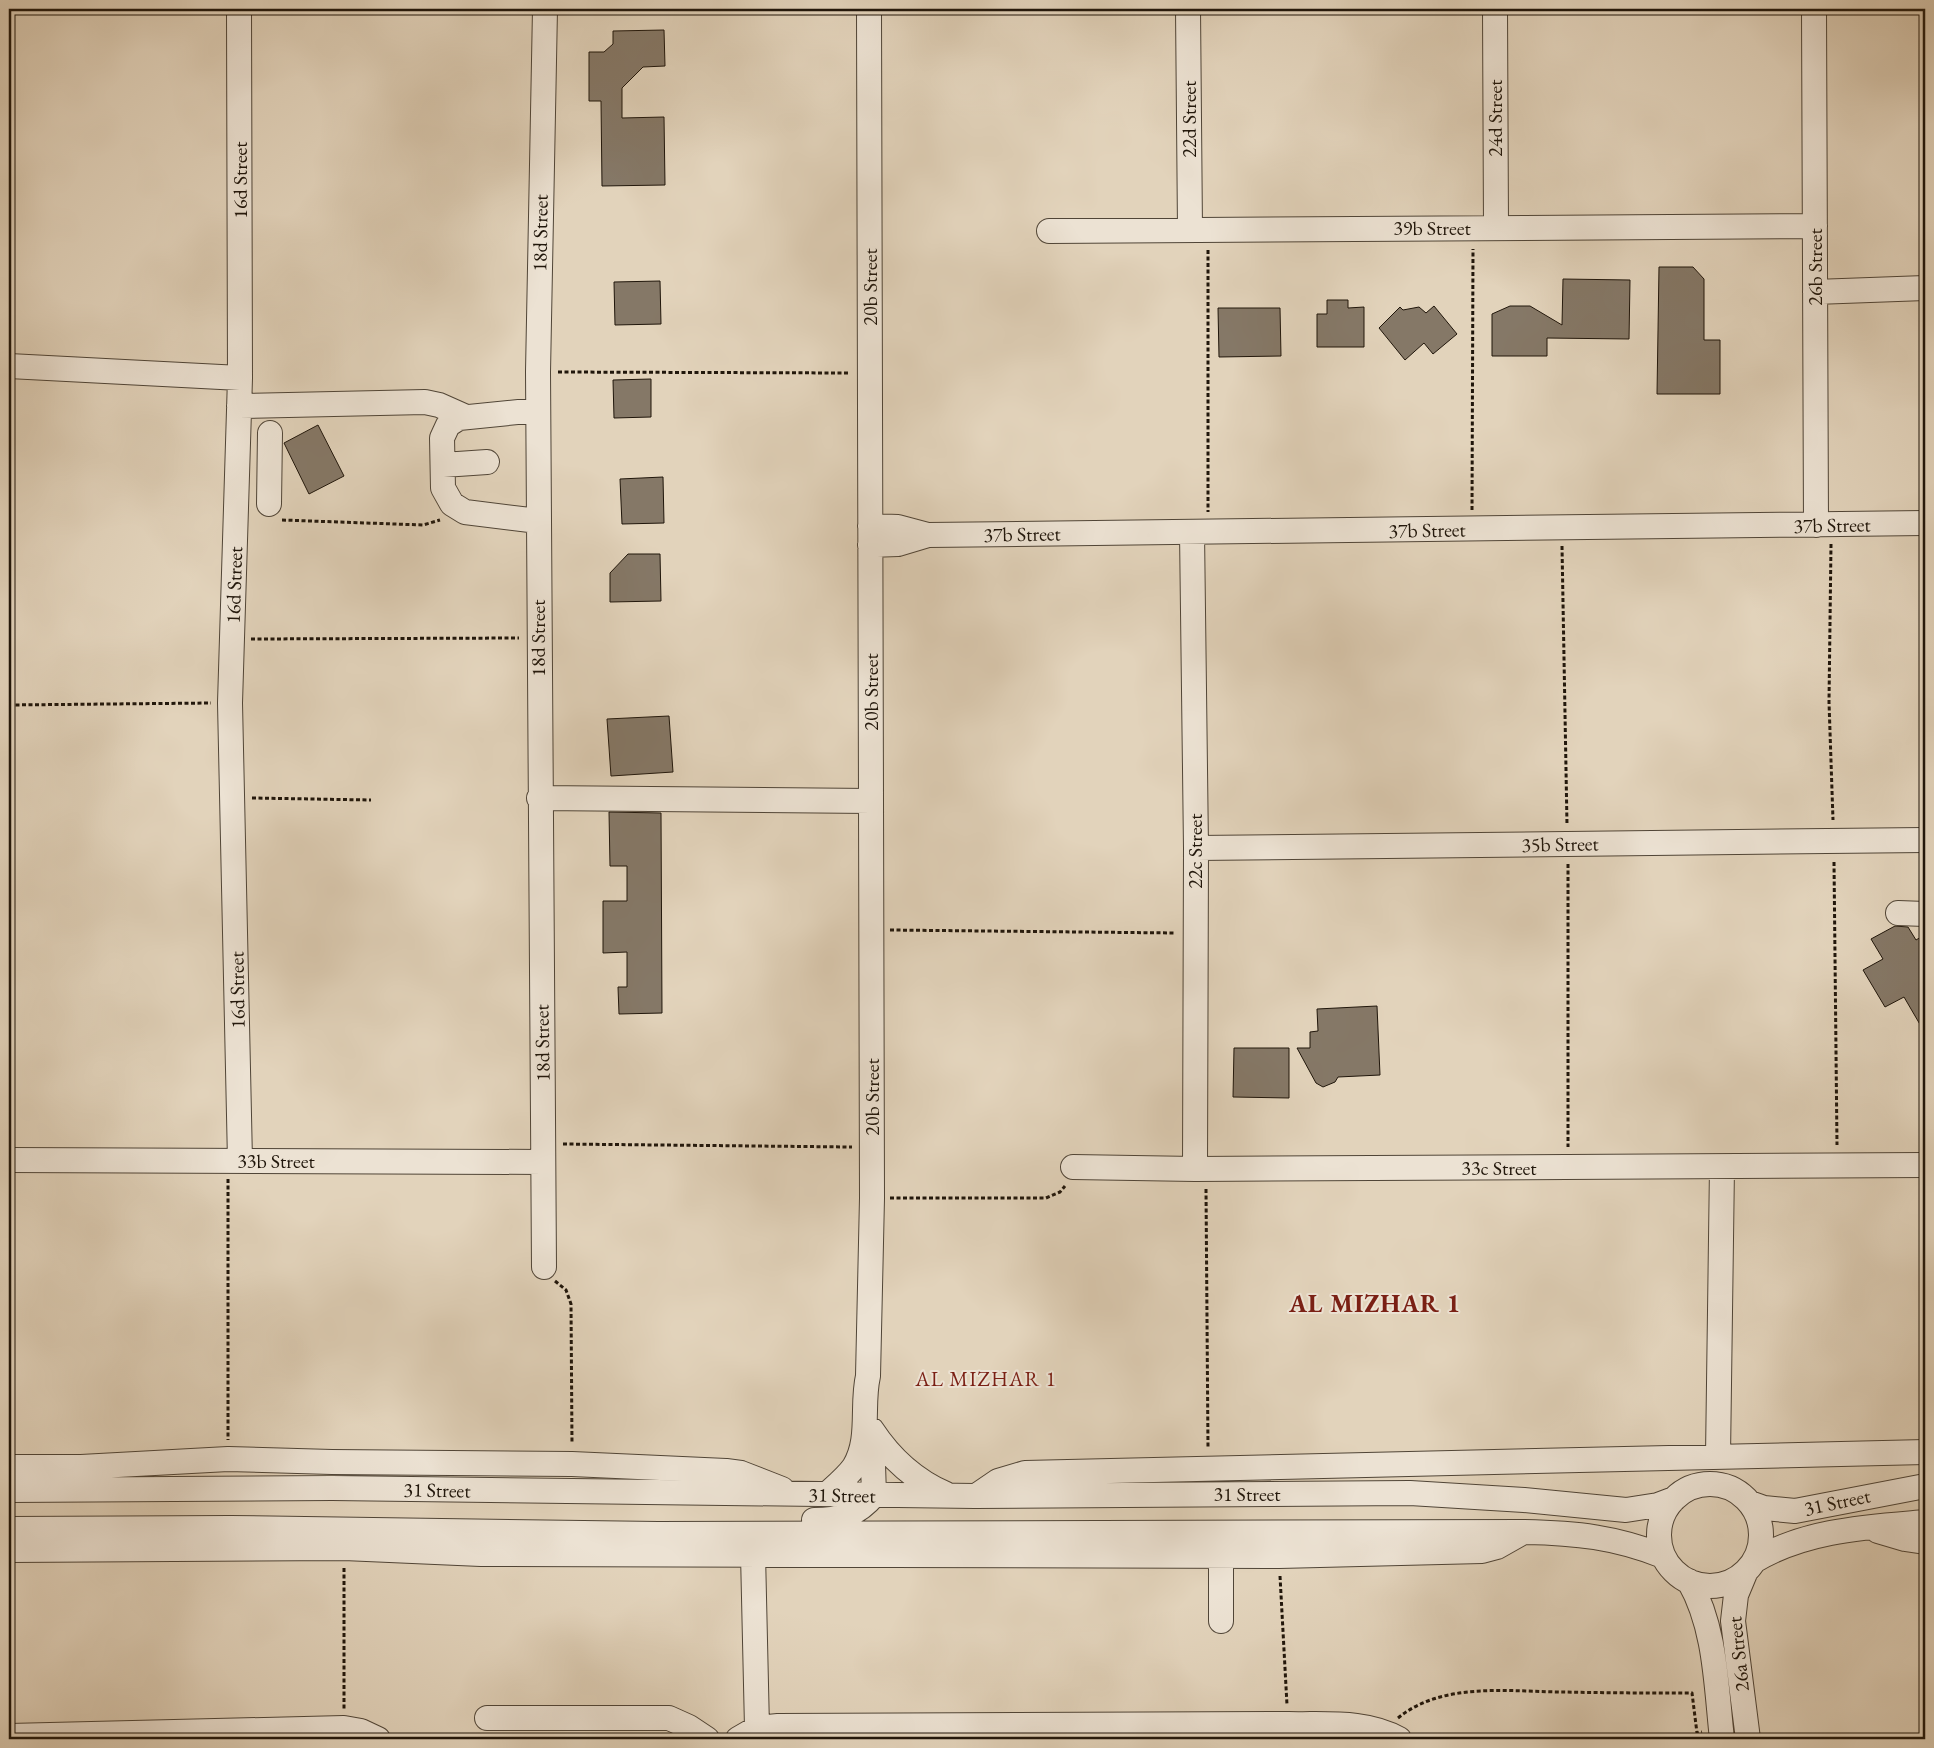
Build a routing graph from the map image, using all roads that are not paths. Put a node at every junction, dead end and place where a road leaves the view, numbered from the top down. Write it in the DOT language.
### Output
graph roads {
  1 [pos="239,9"];
  2 [pos="545,9"];
  3 [pos="869,9"];
  4 [pos="1188,9"];
  5 [pos="1495,9"];
  6 [pos="1814,9"];
  7 [pos="1814,226"];
  8 [pos="1484,228"];
  9 [pos="1049,230"];
  10 [pos="1199,230"];
  11 [pos="1925,288"];
  12 [pos="1815,292"];
  13 [pos="9,366"];
  14 [pos="240,378"];
  15 [pos="239,406"];
  16 [pos="538,410"];
  17 [pos="466,417"];
  18 [pos="238,452"];
  19 [pos="487,462"];
  20 [pos="443,465"];
  21 [pos="237,483"];
  22 [pos="538,521"];
  23 [pos="1925,524"];
  24 [pos="1816,525"];
  25 [pos="1200,532"];
  26 [pos="870,536"];
  27 [pos="539,798"];
  28 [pos="871,801"];
  29 [pos="1925,840"];
  30 [pos="1196,848"];
  31 [pos="1898,913"];
  32 [pos="1925,914"];
  33 [pos="543,1153"];
  34 [pos="9,1160"];
  35 [pos="234,1161"];
  36 [pos="1925,1165"];
  37 [pos="1073,1167"];
  38 [pos="1722,1167"];
  39 [pos="1200,1169"];
  40 [pos="544,1267"];
  41 [pos="868,1376"];
  42 [pos="872,1430"];
  43 [pos="1925,1452"];
  44 [pos="1718,1456"];
  45 [pos="9,1466"];
  46 [pos="1925,1486"];
  47 [pos="9,1490"];
  48 [pos="796,1494"];
  49 [pos="827,1494"];
  50 [pos="874,1495"];
  51 [pos="950,1496"];
  52 [pos="975,1496"];
  53 [pos="1674,1499"];
  54 [pos="1750,1503"];
  55 [pos="1925,1522"];
  56 [pos="1870,1527"];
  57 [pos="9,1529"];
  58 [pos="1524,1532"];
  59 [pos="658,1534"];
  60 [pos="1925,1542"];
  61 [pos="9,1550"];
  62 [pos="753,1554"];
  63 [pos="1221,1556"];
  64 [pos="1663,1556"];
  65 [pos="1750,1566"];
  66 [pos="1689,1581"];
  67 [pos="1221,1621"];
  68 [pos="487,1718"];
  69 [pos="1086,1732"];
  70 [pos="748,1734"];
  71 [pos="1722,1734"];
  72 [pos="9,1736"];
  73 [pos="107,1736"];
  74 [pos="1393,1736"];
  75 [pos="378,1739"];
  76 [pos="707,1739"];
  77 [pos="1748,1739"];
  1 -- 14 [label="street, 16d Street"];
  2 -- 16 [label="street, 18d Street"];
  3 -- 26 [label="street, 20b Street"];
  4 -- 10 [label="street, 22d Street"];
  5 -- 8 [label="street, 24d Street"];
  6 -- 7 [label="street, 26b Street"];
  7 -- 8 [label="street, 39b Street"];
  7 -- 12 [label="street, 26b Street"];
  8 -- 10 [label="street, 39b Street"];
  9 -- 10 [label="street, 39b Street"];
  11 -- 12 [label="street"];
  12 -- 24 [label="street, 26b Street"];
  13 -- 14 [label="street"];
  14 -- 15 [label="street, 16d Street"];
  15 -- 17 [label="street"];
  15 -- 18 [label="street, 16d Street"];
  16 -- 17 [label="street"];
  16 -- 22 [label="street, 18d Street"];
  17 -- 20 [label="street"];
  18 -- 21 [label="street, 16d Street"];
  18 -- 21 [label="street"];
  19 -- 20 [label="street"];
  20 -- 22 [label="street"];
  21 -- 35 [label="street, 16d Street"];
  22 -- 27 [label="street, 18d Street"];
  23 -- 24 [label="street, 37b Street"];
  24 -- 25 [label="street, 37b Street"];
  25 -- 26 [label="street, 37b Street"];
  25 -- 30 [label="street, 22c Street"];
  26 -- 28 [label="street, 20b Street"];
  27 -- 28 [label="street"];
  27 -- 33 [label="street, 18d Street"];
  28 -- 41 [label="street, 20b Street"];
  29 -- 30 [label="street, 35b Street"];
  30 -- 39 [label="street, 22c Street"];
  31 -- 32 [label="street"];
  33 -- 35 [label="street, 33b Street"];
  33 -- 40 [label="street, 18d Street"];
  34 -- 35 [label="street, 33b Street"];
  36 -- 38 [label="street, 33c Street"];
  37 -- 39 [label="street, 33c Street"];
  38 -- 39 [label="street, 33c Street"];
  38 -- 44 [label="street"];
  41 -- 42 [label="street, 20b Street"];
  41 -- 49 [label="street, 20b Street"];
  42 -- 50 [label="street, 20b Street"];
  42 -- 51 [label="street"];
  43 -- 44 [label="street"];
  44 -- 52 [label="street"];
  45 -- 48 [label="street"];
  46 -- 54 [label="street, 31 Street"];
  47 -- 48 [label="street, 31 Street"];
  48 -- 49 [label="street, 31 Street"];
  49 -- 50 [label="street, 31 Street"];
  50 -- 51 [label="street, 31 Street"];
  50 -- 59 [label="street"];
  51 -- 52 [label="street, 31 Street"];
  52 -- 53 [label="street, 31 Street"];
  53 -- 54 [label="street"];
  53 -- 64 [label="street"];
  54 -- 65 [label="street"];
  55 -- 56 [label="street, 31 Street"];
  56 -- 60 [label="street"];
  56 -- 65 [label="street, 31 Street"];
  57 -- 59 [label="street, 31 Street"];
  58 -- 59 [label="street, 31 Street"];
  58 -- 63 [label="street"];
  58 -- 64 [label="street, 31 Street"];
  61 -- 62 [label="street"];
  62 -- 63 [label="street"];
  62 -- 70 [label="street"];
  63 -- 67 [label="street"];
  64 -- 66 [label="street"];
  65 -- 66 [label="street"];
  65 -- 77 [label="street, 26a Street"];
  66 -- 71 [label="street, 26a Street"];
  68 -- 76 [label="street"];
  69 -- 70 [label="street"];
  69 -- 74 [label="street"];
  72 -- 73 [label="street"];
  73 -- 75 [label="street"];
}
